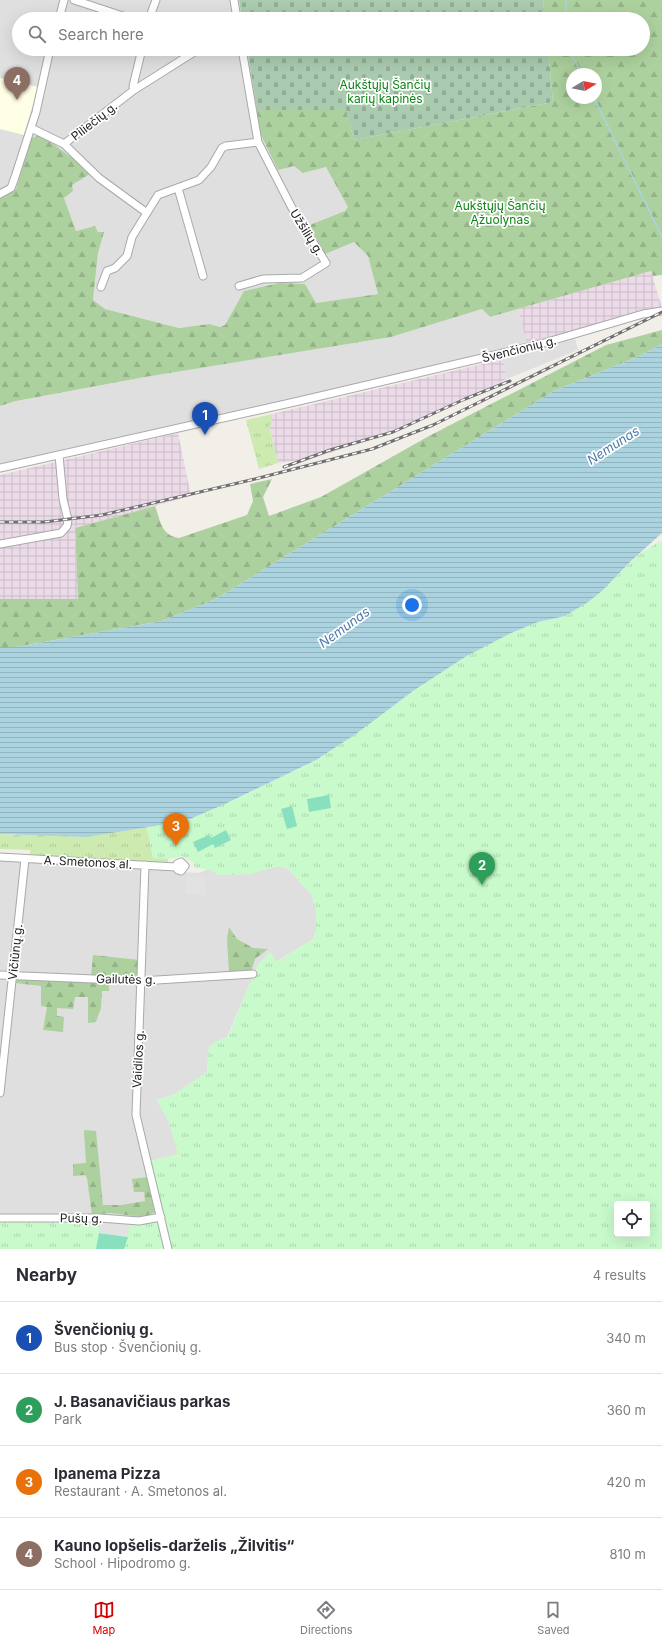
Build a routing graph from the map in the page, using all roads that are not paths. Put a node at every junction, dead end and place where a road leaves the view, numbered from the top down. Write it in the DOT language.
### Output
graph roads {
  1 [pos="64,0"];
  2 [pos="74,0"];
  3 [pos="156,0"];
  4 [pos="234,0"];
  5 [pos="61,12"];
  6 [pos="111,12"];
  7 [pos="152,12"];
  8 [pos="236,12"];
  9 [pos="48,56"];
  10 [pos="140,56"];
  11 [pos="188,56"];
  12 [pos="243,56"];
  13 [pos="134,90"];
  14 [pos="31,128"];
  15 [pos="258,142"];
  16 [pos="64,144"];
  17 [pos="178,188"];
  18 [pos="0,194"];
  19 [pos="147,213"];
  20 [pos="203,276"];
  21 [pos="239,286"];
  22 [pos="101,287"];
  23 [pos="662,311"];
  24 [pos="59,455"];
  25 [pos="0,468"];
  26 [pos="0,544"];
  27 [pos="0,857"];
  28 [pos="25,859"];
  29 [pos="145,865"];
  30 [pos="176,867"];
  31 [pos="0,974"];
  32 [pos="253,974"];
  33 [pos="12,975"];
  34 [pos="141,981"];
  35 [pos="0,1093"];
  36 [pos="161,1217"];
  37 [pos="0,1218"];
  38 [pos="168,1249"];
  1 -- 5 [label="street"];
  2 -- 6 [label="street"];
  3 -- 7 [label="street"];
  4 -- 8 [label="street"];
  9 -- 14 [label="street"];
  10 -- 13 [label="street"];
  11 -- 13 [label="street, Piliečių g."];
  12 -- 15 [label="street, Užšilių g."];
  13 -- 16 [label="street, Piliečių g."];
  14 -- 16 [label="street, Piliečių g."];
  14 -- 18 [label="street"];
  15 -- 17 [label="street"];
  15 -- 21 [label="street, Užšilių g."];
  16 -- 19 [label="street"];
  17 -- 19 [label="street"];
  17 -- 20 [label="street"];
  19 -- 22 [label="street"];
  23 -- 24 [label="street, Švenčionių g."];
  24 -- 25 [label="street, Švenčionių g."];
  24 -- 26 [label="street"];
  27 -- 28 [label="street, A. Smetonos al."];
  28 -- 29 [label="street, A. Smetonos al."];
  28 -- 33 [label="street, Vičiūnų g."];
  29 -- 30 [label="street, A. Smetonos al."];
  29 -- 34 [label="street, Vaidilos g."];
  31 -- 33 [label="street, Gailutės g."];
  32 -- 34 [label="street, Gailutės g."];
  33 -- 34 [label="street, Gailutės g."];
  33 -- 35 [label="street, Vičiūnų g."];
  34 -- 36 [label="street, Vaidilos g."];
  36 -- 37 [label="street, Pušų g."];
  36 -- 38 [label="street, Vaidilos g."];
}
